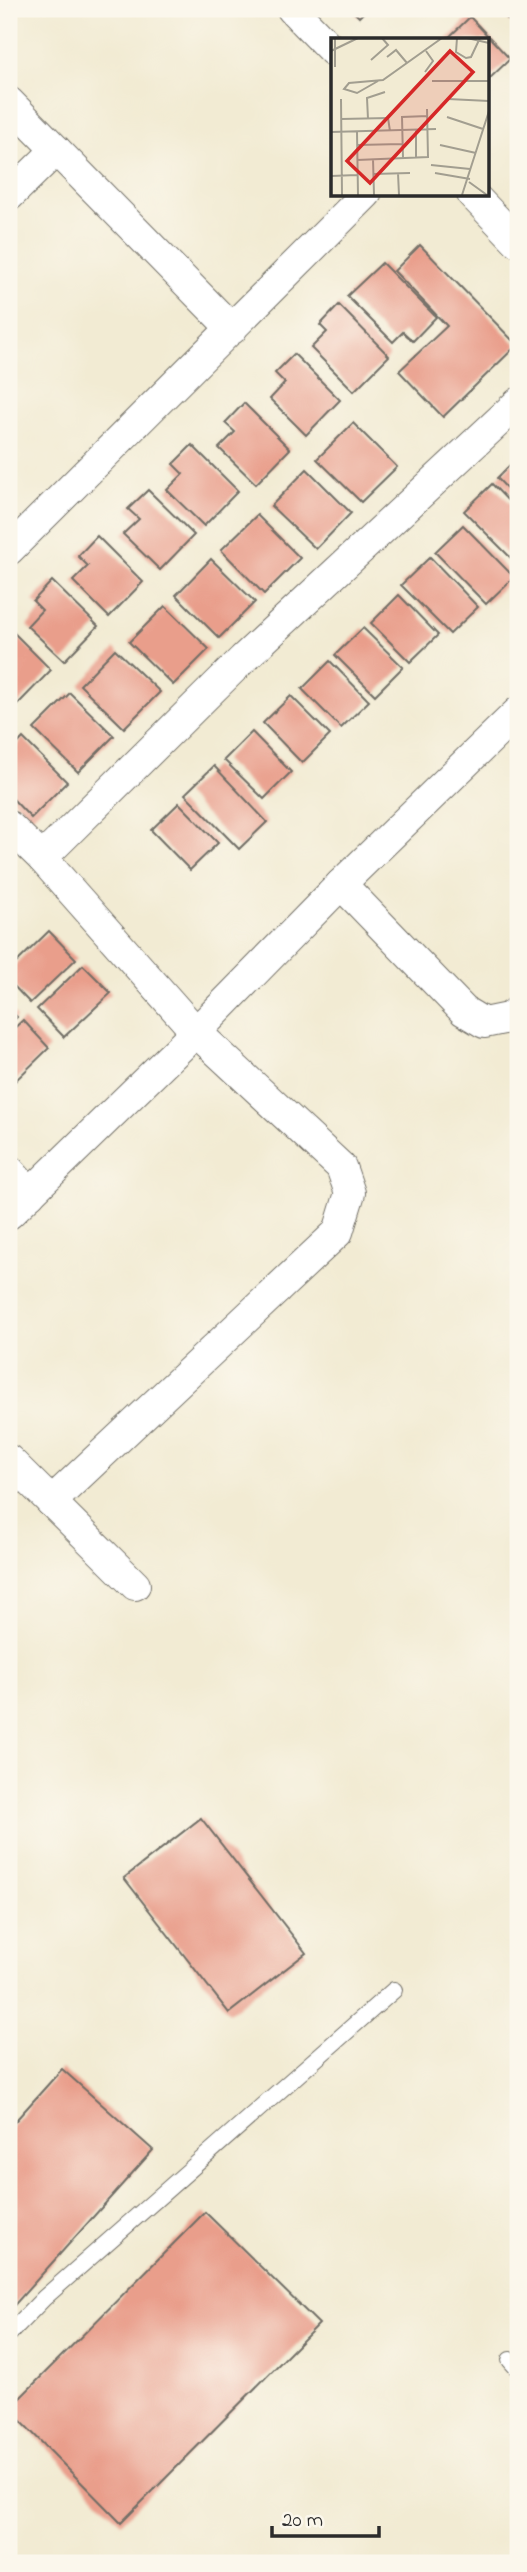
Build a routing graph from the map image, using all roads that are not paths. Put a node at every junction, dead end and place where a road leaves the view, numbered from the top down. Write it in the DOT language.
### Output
graph roads {
  1 [pos="292,9"];
  2 [pos="331,49"];
  3 [pos="9,102"];
  4 [pos="56,150"];
  5 [pos="9,196"];
  6 [pos="364,196"];
  7 [pos="474,196"];
  8 [pos="518,242"];
  9 [pos="232,329"];
  10 [pos="518,403"];
  11 [pos="9,550"];
  12 [pos="518,712"];
  13 [pos="9,826"];
  14 [pos="42,858"];
  15 [pos="341,884"];
  16 [pos="518,1012"];
  17 [pos="196,1032"];
  18 [pos="9,1170"];
  19 [pos="30,1194"];
  20 [pos="9,1214"];
  21 [pos="9,1460"];
  22 [pos="51,1502"];
  23 [pos="135,1585"];
  24 [pos="394,1990"];
  25 [pos="9,2334"];
  1 -- 2 [label="street"];
  3 -- 4 [label="street"];
  4 -- 5 [label="street"];
  4 -- 9 [label="street"];
  6 -- 9 [label="street"];
  7 -- 8 [label="street"];
  9 -- 11 [label="street"];
  10 -- 14 [label="street"];
  12 -- 15 [label="street"];
  13 -- 14 [label="street"];
  14 -- 17 [label="street"];
  15 -- 16 [label="street"];
  15 -- 17 [label="street"];
  17 -- 19 [label="street"];
  17 -- 22 [label="street"];
  18 -- 19 [label="street"];
  19 -- 20 [label="street"];
  21 -- 22 [label="street"];
  22 -- 23 [label="street"];
  24 -- 25 [label="lane"];
}
